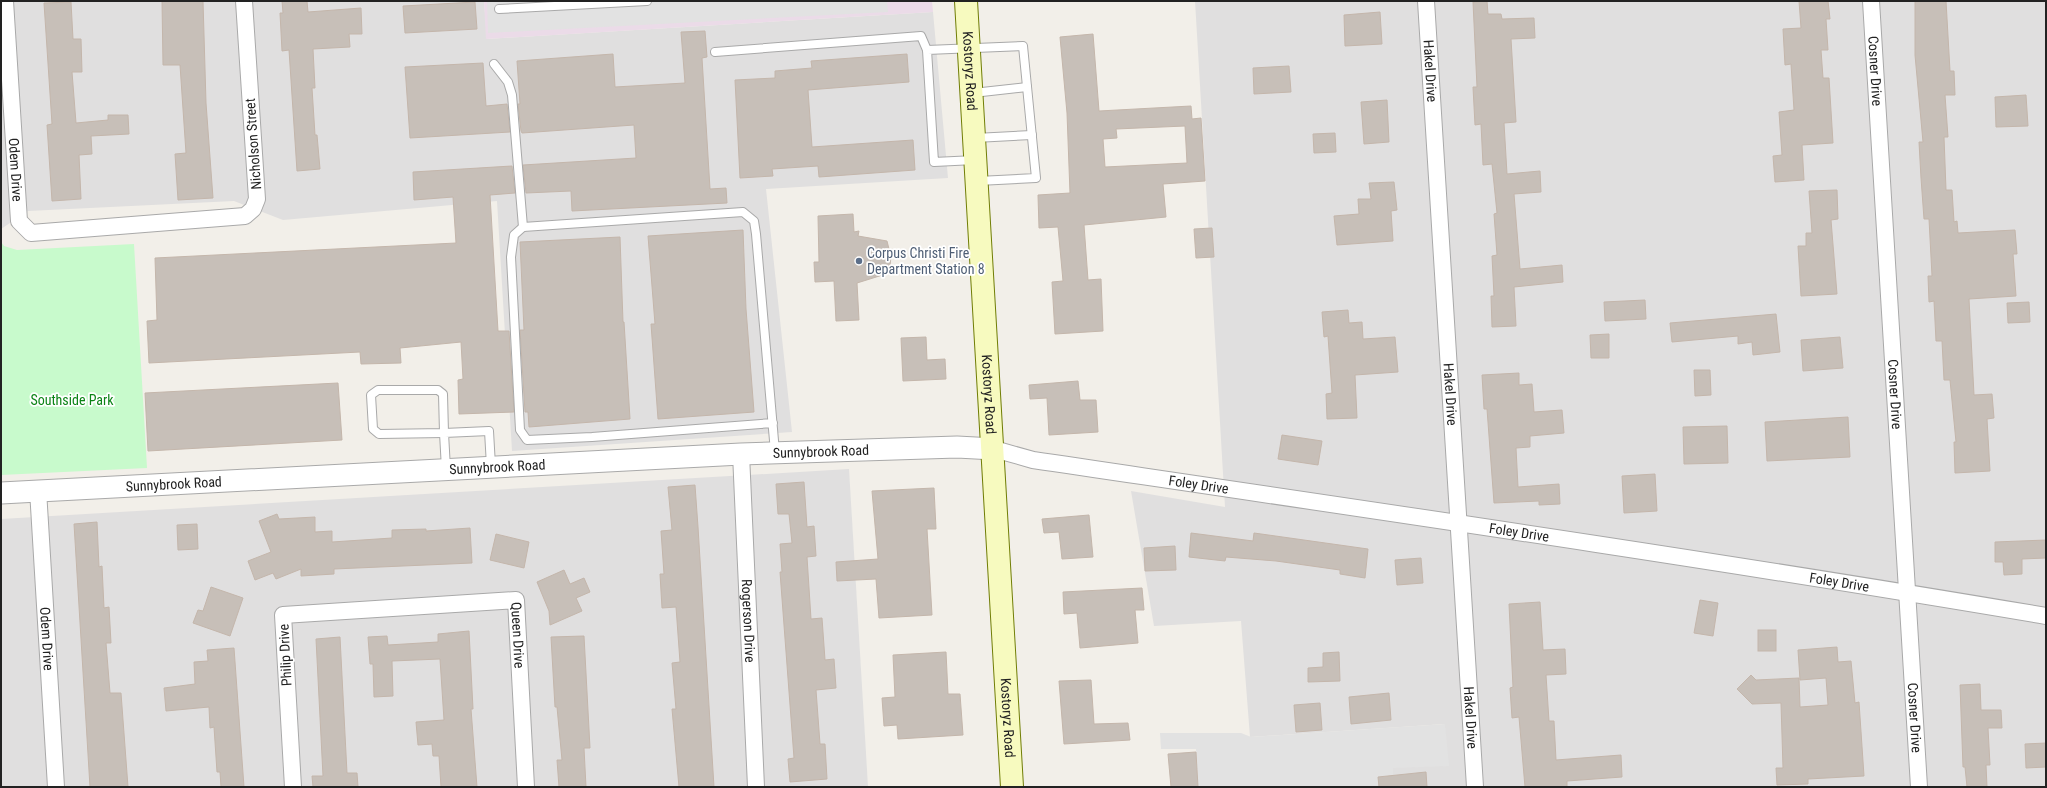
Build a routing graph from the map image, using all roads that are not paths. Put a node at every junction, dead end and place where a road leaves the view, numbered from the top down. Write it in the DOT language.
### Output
graph roads {
  1 [pos="5,1"];
  2 [pos="244,1"];
  3 [pos="647,1"];
  4 [pos="966,1"];
  5 [pos="1426,1"];
  6 [pos="1871,1"];
  7 [pos="499,9"];
  8 [pos="969,48"];
  9 [pos="927,50"];
  10 [pos="715,52"];
  11 [pos="494,64"];
  12 [pos="1027,87"];
  13 [pos="972,94"];
  14 [pos="1032,135"];
  15 [pos="975,138"];
  16 [pos="977,171"];
  17 [pos="131,226"];
  18 [pos="523,227"];
  19 [pos="773,423"];
  20 [pos="444,433"];
  21 [pos="994,449"];
  22 [pos="776,453"];
  23 [pos="741,454"];
  24 [pos="491,467"];
  25 [pos="446,470"];
  26 [pos="38,490"];
  27 [pos="1,493"];
  28 [pos="1460,523"];
  29 [pos="1906,592"];
  30 [pos="399,609"];
  31 [pos="2046,616"];
  32 [pos="56,787"];
  33 [pos="293,787"];
  34 [pos="526,787"];
  35 [pos="756,787"];
  36 [pos="1012,787"];
  37 [pos="1475,787"];
  38 [pos="1919,787"];
  1 -- 17 [label="street, Odem Drive"];
  2 -- 17 [label="street, Nicholson Street"];
  3 -- 7 [label="lane"];
  4 -- 8 [label="main road, Kostoryz Road"];
  5 -- 28 [label="street, Hakel Drive"];
  6 -- 29 [label="street, Cosner Drive"];
  8 -- 9 [label="lane"];
  8 -- 12 [label="lane"];
  8 -- 13 [label="main road, Kostoryz Road"];
  9 -- 10 [label="lane"];
  9 -- 16 [label="lane"];
  11 -- 18 [label="lane"];
  12 -- 13 [label="lane"];
  12 -- 14 [label="lane"];
  13 -- 15 [label="main road, Kostoryz Road"];
  14 -- 15 [label="lane"];
  14 -- 16 [label="lane"];
  15 -- 16 [label="main road, Kostoryz Road"];
  16 -- 21 [label="main road, Kostoryz Road"];
  18 -- 19 [label="lane"];
  18 -- 19 [label="lane"];
  19 -- 22 [label="lane"];
  20 -- 20 [label="lane"];
  20 -- 24 [label="lane"];
  20 -- 25 [label="lane"];
  21 -- 22 [label="street, Sunnybrook Road"];
  21 -- 28 [label="street, Foley Drive"];
  21 -- 36 [label="main road, Kostoryz Road"];
  22 -- 23 [label="street, Sunnybrook Road"];
  23 -- 24 [label="street, Sunnybrook Road"];
  23 -- 35 [label="street, Rogerson Drive"];
  24 -- 25 [label="street, Sunnybrook Road"];
  25 -- 26 [label="street, Sunnybrook Road"];
  26 -- 27 [label="street, Sunnybrook Road"];
  26 -- 32 [label="street, Odem Drive"];
  28 -- 29 [label="street, Foley Drive"];
  28 -- 37 [label="street, Hakel Drive"];
  29 -- 31 [label="street, Foley Drive"];
  29 -- 38 [label="street, Cosner Drive"];
  30 -- 33 [label="street, Philip Drive"];
  30 -- 34 [label="street, Queen Drive"];
}
